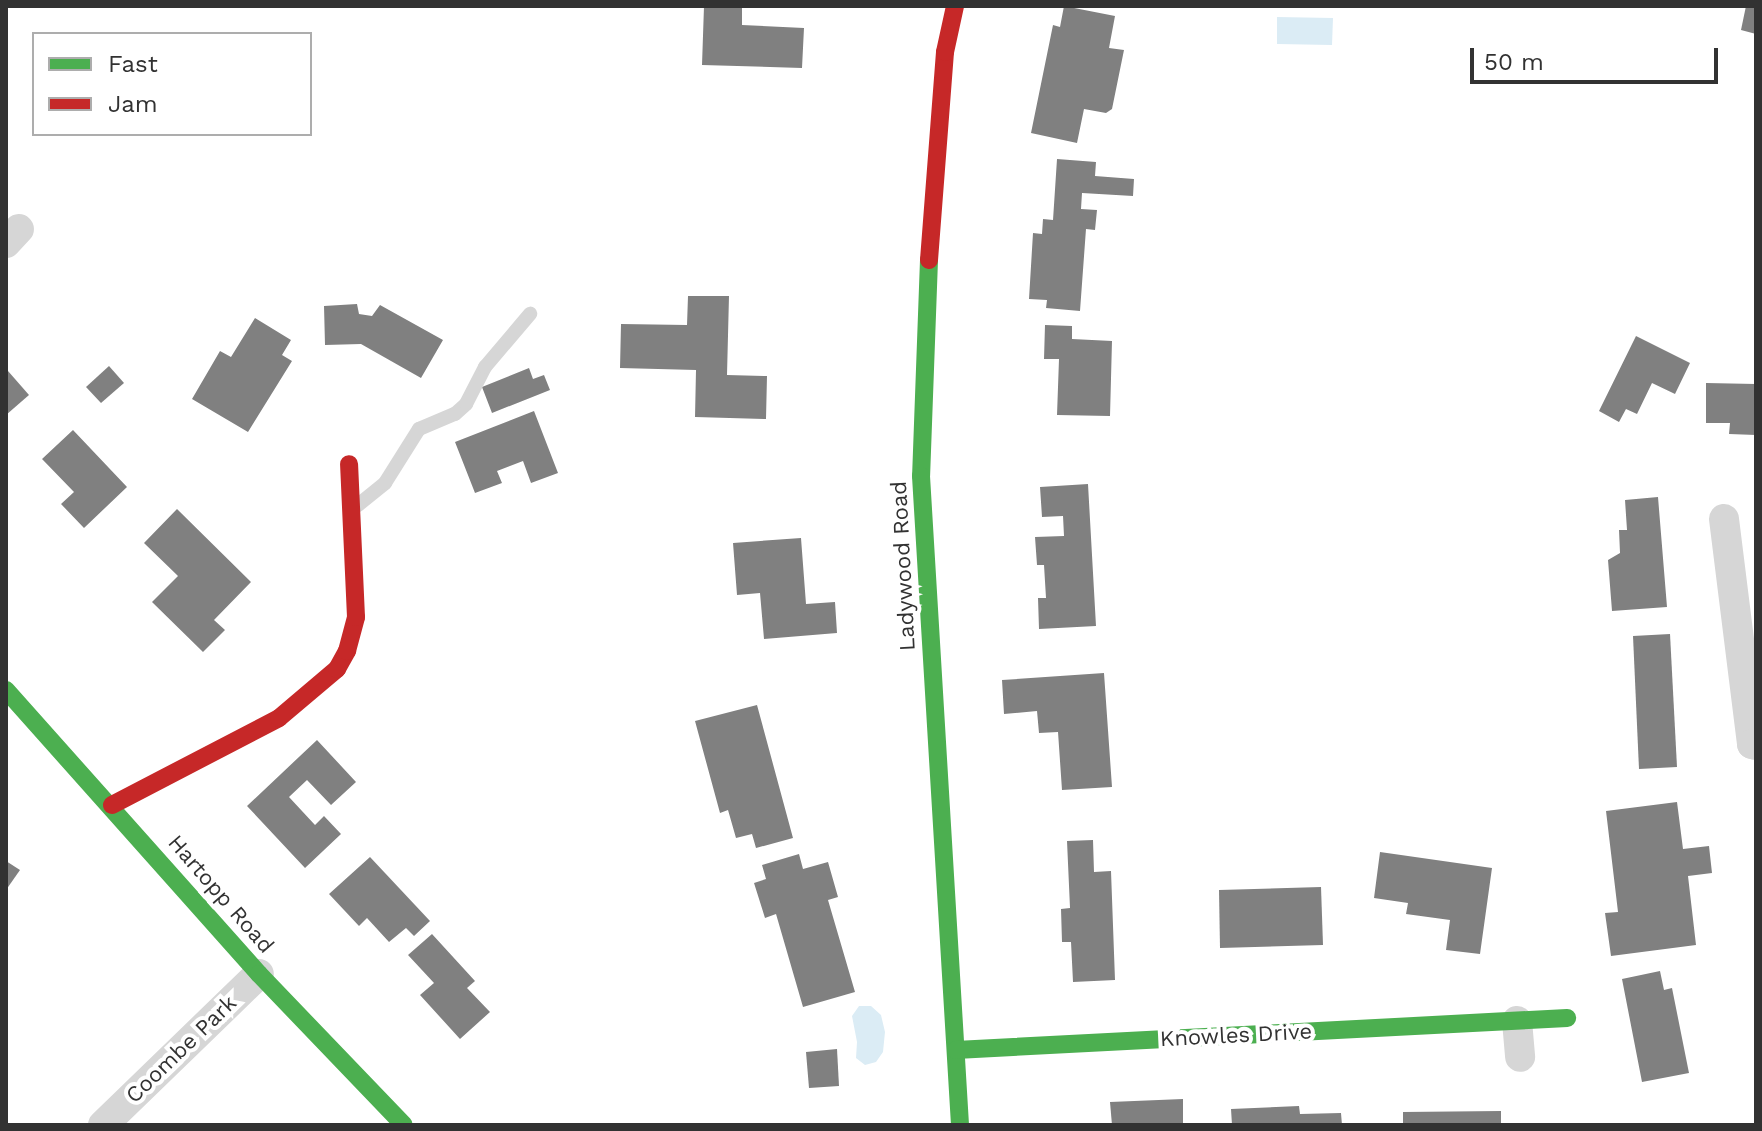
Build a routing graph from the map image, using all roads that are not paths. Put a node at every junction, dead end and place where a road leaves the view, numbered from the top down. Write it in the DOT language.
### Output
graph roads {
  1 [pos="955,6"];
  2 [pos="530,314"];
  3 [pos="349,464"];
  4 [pos="351,510"];
  5 [pos="1724,519"];
  6 [pos="6,690"];
  7 [pos="1756,745"];
  8 [pos="112,805"];
  9 [pos="259,974"];
  10 [pos="1567,1018"];
  11 [pos="1517,1021"];
  12 [pos="956,1050"];
  13 [pos="1520,1057"];
  14 [pos="103,1125"];
  15 [pos="404,1125"];
  16 [pos="960,1125"];
  1 -- 12 [label="street, Ladywood Road"];
  2 -- 4 [label="lane"];
  3 -- 4 [label="street"];
  4 -- 8 [label="street"];
  5 -- 7 [label="street"];
  6 -- 8 [label="street, Hartopp Road"];
  8 -- 9 [label="street, Hartopp Road"];
  9 -- 14 [label="street, Coombe Park"];
  9 -- 15 [label="street, Hartopp Road"];
  10 -- 11 [label="street, Knowles Drive"];
  11 -- 12 [label="street, Knowles Drive"];
  11 -- 13 [label="street"];
  12 -- 16 [label="street, Ladywood Road"];
}
